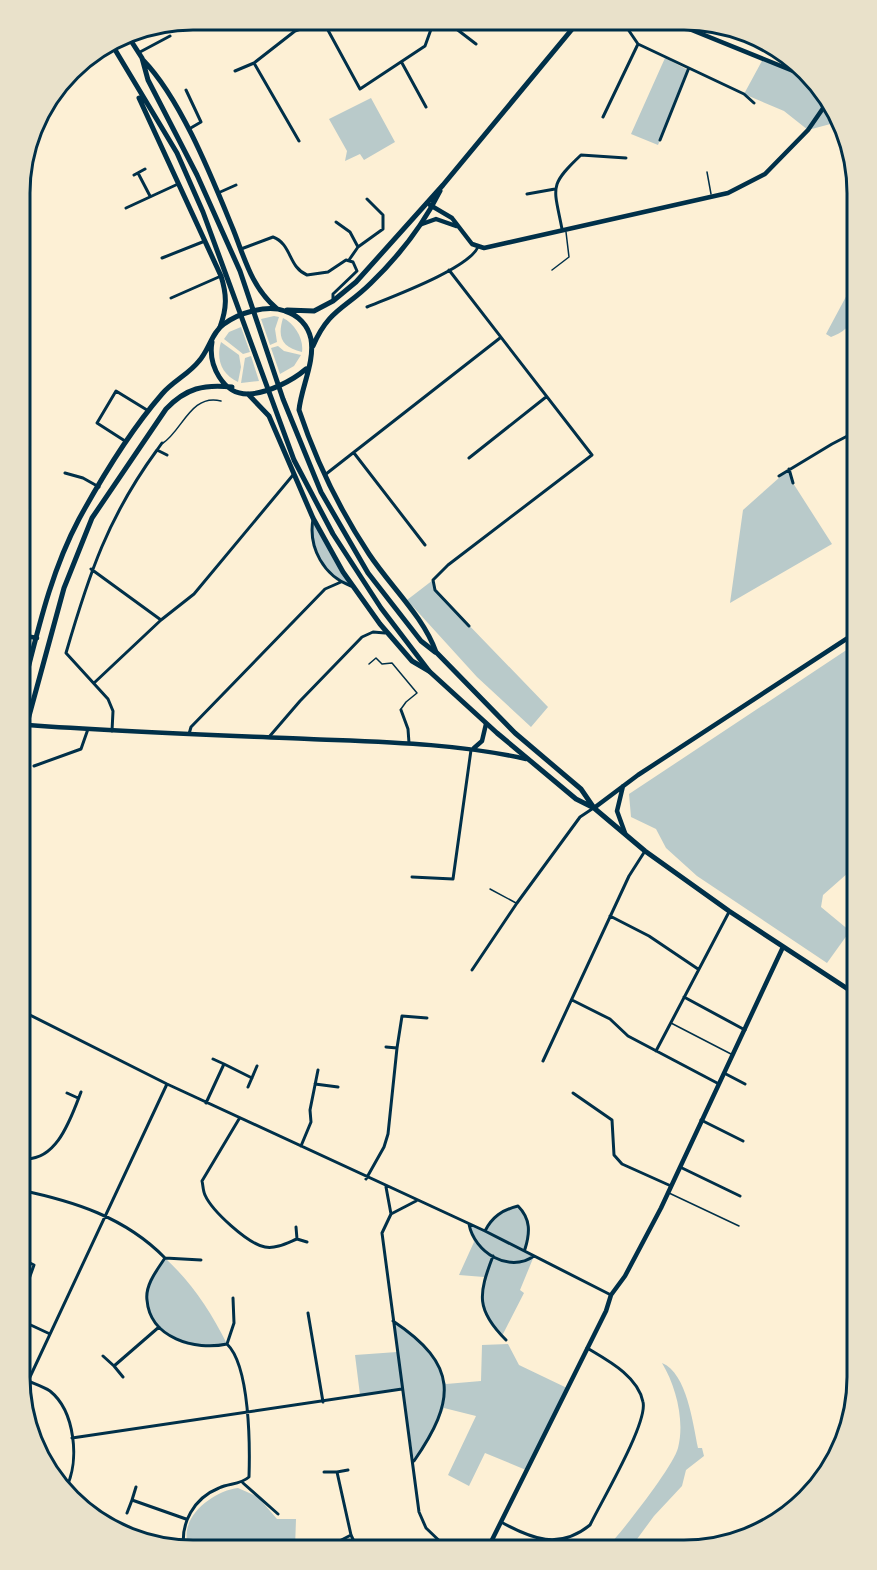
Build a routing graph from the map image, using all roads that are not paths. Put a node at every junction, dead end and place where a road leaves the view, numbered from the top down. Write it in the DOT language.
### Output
graph roads {
  1 [pos="328,30"];
  2 [pos="431,30"];
  3 [pos="458,30"];
  4 [pos="571,30"];
  5 [pos="628,30"];
  6 [pos="693,30"];
  7 [pos="295,31"];
  8 [pos="170,36"];
  9 [pos="131,42"];
  10 [pos="476,44"];
  11 [pos="638,44"];
  12 [pos="115,50"];
  13 [pos="140,56"];
  14 [pos="254,63"];
  15 [pos="402,63"];
  16 [pos="789,69"];
  17 [pos="688,70"];
  18 [pos="235,71"];
  19 [pos="129,76"];
  20 [pos="186,90"];
  21 [pos="754,103"];
  22 [pos="426,107"];
  23 [pos="823,109"];
  24 [pos="603,117"];
  25 [pos="187,130"];
  26 [pos="660,140"];
  27 [pos="299,141"];
  28 [pos="626,158"];
  29 [pos="145,169"];
  30 [pos="708,172"];
  31 [pos="178,184"];
  32 [pos="236,184"];
  33 [pos="443,185"];
  34 [pos="555,189"];
  35 [pos="218,193"];
  36 [pos="527,194"];
  37 [pos="150,196"];
  38 [pos="712,196"];
  39 [pos="367,199"];
  40 [pos="427,203"];
  41 [pos="433,206"];
  42 [pos="126,208"];
  43 [pos="336,222"];
  44 [pos="422,224"];
  45 [pos="458,227"];
  46 [pos="564,228"];
  47 [pos="205,241"];
  48 [pos="358,247"];
  49 [pos="478,247"];
  50 [pos="242,249"];
  51 [pos="162,258"];
  52 [pos="349,260"];
  53 [pos="449,270"];
  54 [pos="552,270"];
  55 [pos="221,276"];
  56 [pos="171,298"];
  57 [pos="333,301"];
  58 [pos="367,307"];
  59 [pos="277,309"];
  60 [pos="219,328"];
  61 [pos="500,338"];
  62 [pos="212,340"];
  63 [pos="312,351"];
  64 [pos="307,368"];
  65 [pos="232,387"];
  66 [pos="248,394"];
  67 [pos="546,397"];
  68 [pos="221,401"];
  69 [pos="149,411"];
  70 [pos="847,437"];
  71 [pos="127,443"];
  72 [pos="162,443"];
  73 [pos="158,450"];
  74 [pos="354,453"];
  75 [pos="167,455"];
  76 [pos="469,458"];
  77 [pos="789,469"];
  78 [pos="65,474"];
  79 [pos="326,474"];
  80 [pos="293,475"];
  81 [pos="779,476"];
  82 [pos="793,483"];
  83 [pos="99,487"];
  84 [pos="313,518"];
  85 [pos="425,545"];
  86 [pos="91,569"];
  87 [pos="341,582"];
  88 [pos="352,586"];
  89 [pos="161,620"];
  90 [pos="469,626"];
  91 [pos="390,636"];
  92 [pos="30,637"];
  93 [pos="37,638"];
  94 [pos="847,639"];
  95 [pos="436,652"];
  96 [pos="30,664"];
  97 [pos="369,664"];
  98 [pos="429,671"];
  99 [pos="93,684"];
  100 [pos="401,710"];
  101 [pos="30,717"];
  102 [pos="486,724"];
  103 [pos="30,725"];
  104 [pos="88,729"];
  105 [pos="112,731"];
  106 [pos="188,735"];
  107 [pos="269,738"];
  108 [pos="409,743"];
  109 [pos="471,748"];
  110 [pos="526,759"];
  111 [pos="34,766"];
  112 [pos="623,786"];
  113 [pos="594,808"];
  114 [pos="625,833"];
  115 [pos="645,851"];
  116 [pos="412,877"];
  117 [pos="490,889"];
  118 [pos="517,903"];
  119 [pos="729,911"];
  120 [pos="610,916"];
  121 [pos="783,947"];
  122 [pos="698,969"];
  123 [pos="472,970"];
  124 [pos="847,989"];
  125 [pos="684,997"];
  126 [pos="572,999"];
  127 [pos="30,1017"];
  128 [pos="428,1018"];
  129 [pos="671,1023"];
  130 [pos="745,1030"];
  131 [pos="386,1047"];
  132 [pos="397,1048"];
  133 [pos="656,1051"];
  134 [pos="733,1054"];
  135 [pos="213,1059"];
  136 [pos="543,1060"];
  137 [pos="224,1064"];
  138 [pos="257,1066"];
  139 [pos="318,1070"];
  140 [pos="724,1073"];
  141 [pos="252,1078"];
  142 [pos="167,1084"];
  143 [pos="315,1084"];
  144 [pos="719,1084"];
  145 [pos="745,1084"];
  146 [pos="248,1087"];
  147 [pos="338,1087"];
  148 [pos="81,1092"];
  149 [pos="67,1093"];
  150 [pos="573,1093"];
  151 [pos="78,1098"];
  152 [pos="206,1103"];
  153 [pos="239,1119"];
  154 [pos="701,1120"];
  155 [pos="743,1141"];
  156 [pos="301,1146"];
  157 [pos="30,1159"];
  158 [pos="680,1167"];
  159 [pos="366,1179"];
  160 [pos="671,1186"];
  161 [pos="386,1187"];
  162 [pos="30,1191"];
  163 [pos="668,1192"];
  164 [pos="740,1196"];
  165 [pos="416,1201"];
  166 [pos="391,1214"];
  167 [pos="107,1215"];
  168 [pos="469,1224"];
  169 [pos="739,1226"];
  170 [pos="296,1227"];
  171 [pos="485,1231"];
  172 [pos="297,1239"];
  173 [pos="307,1242"];
  174 [pos="525,1250"];
  175 [pos="493,1256"];
  176 [pos="534,1256"];
  177 [pos="165,1258"];
  178 [pos="201,1260"];
  179 [pos="30,1263"];
  180 [pos="30,1276"];
  181 [pos="611,1294"];
  182 [pos="233,1298"];
  183 [pos="308,1313"];
  184 [pos="393,1321"];
  185 [pos="30,1325"];
  186 [pos="159,1327"];
  187 [pos="50,1334"];
  188 [pos="506,1340"];
  189 [pos="226,1344"];
  190 [pos="587,1348"];
  191 [pos="103,1356"];
  192 [pos="114,1366"];
  193 [pos="30,1377"];
  194 [pos="123,1377"];
  195 [pos="30,1382"];
  196 [pos="402,1389"];
  197 [pos="323,1402"];
  198 [pos="248,1412"];
  199 [pos="72,1438"];
  200 [pos="414,1461"];
  201 [pos="348,1470"];
  202 [pos="324,1472"];
  203 [pos="337,1472"];
  204 [pos="69,1482"];
  205 [pos="243,1483"];
  206 [pos="136,1487"];
  207 [pos="132,1500"];
  208 [pos="127,1513"];
  209 [pos="278,1514"];
  210 [pos="186,1520"];
  211 [pos="501,1522"];
  212 [pos="351,1535"];
  213 [pos="182,1539"];
  214 [pos="341,1540"];
  215 [pos="353,1540"];
  216 [pos="439,1540"];
  217 [pos="492,1540"];
  1 -- 15 [label="street"];
  2 -- 15 [label="street"];
  3 -- 10 [label="street"];
  4 -- 33 [label="main road"];
  5 -- 11 [label="street"];
  6 -- 16 [label="street"];
  7 -- 14 [label="street"];
  8 -- 13 [label="street"];
  9 -- 13 [label="main road"];
  11 -- 17 [label="street"];
  11 -- 24 [label="street"];
  12 -- 19 [label="main road"];
  13 -- 25 [label="main road"];
  13 -- 95 [label="main road"];
  14 -- 18 [label="street"];
  14 -- 27 [label="street"];
  15 -- 22 [label="street"];
  17 -- 21 [label="street"];
  17 -- 26 [label="street"];
  19 -- 31 [label="main road"];
  19 -- 98 [label="main road"];
  20 -- 25 [label="street"];
  23 -- 38 [label="street"];
  25 -- 35 [label="main road"];
  28 -- 34 [label="street"];
  29 -- 37 [label="street"];
  30 -- 38 [label="lane"];
  31 -- 37 [label="street"];
  31 -- 47 [label="main road"];
  32 -- 35 [label="street"];
  33 -- 40 [label="main road"];
  33 -- 41 [label="main road"];
  34 -- 36 [label="street"];
  34 -- 46 [label="street"];
  35 -- 50 [label="main road"];
  37 -- 42 [label="street"];
  38 -- 46 [label="street"];
  39 -- 48 [label="street"];
  40 -- 41 [label="street"];
  40 -- 57 [label="main road"];
  41 -- 44 [label="main road"];
  41 -- 45 [label="street"];
  43 -- 48 [label="street"];
  44 -- 45 [label="street"];
  44 -- 63 [label="main road"];
  45 -- 49 [label="street"];
  46 -- 49 [label="street"];
  46 -- 54 [label="lane"];
  47 -- 51 [label="street"];
  47 -- 55 [label="main road"];
  48 -- 52 [label="street"];
  49 -- 53 [label="street"];
  50 -- 52 [label="street"];
  50 -- 59 [label="main road"];
  52 -- 57 [label="street"];
  53 -- 58 [label="street"];
  53 -- 61 [label="street"];
  55 -- 56 [label="street"];
  55 -- 60 [label="main road"];
  57 -- 59 [label="main road"];
  59 -- 60 [label="main road"];
  59 -- 63 [label="main road"];
  60 -- 62 [label="main road"];
  61 -- 67 [label="street"];
  61 -- 74 [label="street"];
  62 -- 65 [label="main road"];
  62 -- 69 [label="main road"];
  63 -- 64 [label="main road"];
  64 -- 66 [label="main road"];
  64 -- 79 [label="main road"];
  65 -- 66 [label="main road"];
  65 -- 101 [label="main road"];
  66 -- 80 [label="main road"];
  67 -- 76 [label="street"];
  67 -- 90 [label="street"];
  68 -- 72 [label="lane"];
  69 -- 71 [label="main road"];
  69 -- 71 [label="street"];
  70 -- 77 [label="street"];
  71 -- 83 [label="main road"];
  72 -- 73 [label="street"];
  73 -- 75 [label="street"];
  73 -- 86 [label="street"];
  74 -- 79 [label="street"];
  74 -- 85 [label="street"];
  77 -- 81 [label="street"];
  77 -- 82 [label="street"];
  78 -- 83 [label="street"];
  79 -- 95 [label="main road"];
  80 -- 84 [label="main road"];
  80 -- 89 [label="street"];
  83 -- 93 [label="main road"];
  84 -- 87 [label="street"];
  84 -- 88 [label="main road"];
  86 -- 89 [label="street"];
  86 -- 99 [label="street"];
  87 -- 88 [label="street"];
  87 -- 106 [label="street"];
  88 -- 91 [label="main road"];
  89 -- 99 [label="street"];
  91 -- 98 [label="main road"];
  91 -- 107 [label="street"];
  92 -- 93 [label="street"];
  93 -- 96 [label="main road"];
  94 -- 112 [label="street"];
  95 -- 113 [label="main road"];
  97 -- 100 [label="lane"];
  98 -- 102 [label="main road"];
  99 -- 105 [label="street"];
  100 -- 108 [label="street"];
  102 -- 109 [label="street"];
  102 -- 110 [label="main road"];
  103 -- 104 [label="street"];
  104 -- 105 [label="street"];
  104 -- 111 [label="street"];
  105 -- 106 [label="street"];
  106 -- 107 [label="street"];
  107 -- 108 [label="street"];
  108 -- 109 [label="street"];
  109 -- 110 [label="street"];
  109 -- 116 [label="street"];
  110 -- 113 [label="main road"];
  112 -- 113 [label="street"];
  112 -- 114 [label="street"];
  113 -- 114 [label="main road"];
  113 -- 118 [label="street"];
  114 -- 115 [label="main road"];
  115 -- 119 [label="main road"];
  115 -- 120 [label="street"];
  117 -- 118 [label="lane"];
  118 -- 123 [label="street"];
  119 -- 121 [label="main road"];
  119 -- 122 [label="street"];
  120 -- 122 [label="street"];
  120 -- 126 [label="street"];
  121 -- 124 [label="main road"];
  121 -- 130 [label="street"];
  122 -- 125 [label="street"];
  125 -- 129 [label="street"];
  125 -- 130 [label="street"];
  126 -- 133 [label="street"];
  126 -- 136 [label="street"];
  127 -- 142 [label="street"];
  128 -- 132 [label="street"];
  129 -- 133 [label="street"];
  129 -- 134 [label="lane"];
  130 -- 134 [label="street"];
  131 -- 132 [label="street"];
  132 -- 159 [label="street"];
  133 -- 144 [label="street"];
  134 -- 140 [label="street"];
  135 -- 137 [label="street"];
  137 -- 141 [label="street"];
  137 -- 152 [label="street"];
  138 -- 141 [label="street"];
  139 -- 143 [label="street"];
  140 -- 144 [label="street"];
  140 -- 145 [label="street"];
  141 -- 146 [label="street"];
  142 -- 152 [label="street"];
  142 -- 167 [label="street"];
  143 -- 147 [label="street"];
  143 -- 156 [label="street"];
  144 -- 154 [label="street"];
  148 -- 151 [label="street"];
  149 -- 151 [label="street"];
  150 -- 160 [label="street"];
  151 -- 157 [label="street"];
  152 -- 153 [label="street"];
  153 -- 156 [label="street"];
  153 -- 172 [label="street"];
  154 -- 155 [label="street"];
  154 -- 158 [label="street"];
  156 -- 159 [label="street"];
  158 -- 160 [label="street"];
  158 -- 164 [label="street"];
  159 -- 161 [label="street"];
  160 -- 163 [label="street"];
  161 -- 165 [label="street"];
  161 -- 166 [label="street"];
  162 -- 167 [label="street"];
  163 -- 169 [label="lane"];
  163 -- 181 [label="street"];
  165 -- 166 [label="street"];
  165 -- 168 [label="street"];
  166 -- 184 [label="street"];
  167 -- 177 [label="street"];
  167 -- 187 [label="street"];
  168 -- 171 [label="street"];
  168 -- 175 [label="street"];
  170 -- 172 [label="street"];
  171 -- 174 [label="street"];
  171 -- 174 [label="street"];
  172 -- 173 [label="street"];
  174 -- 176 [label="street"];
  175 -- 176 [label="street"];
  175 -- 188 [label="street"];
  176 -- 181 [label="street"];
  177 -- 178 [label="street"];
  177 -- 186 [label="street"];
  179 -- 180 [label="street"];
  181 -- 190 [label="street"];
  182 -- 189 [label="street"];
  183 -- 197 [label="street"];
  184 -- 196 [label="street"];
  184 -- 200 [label="street"];
  185 -- 187 [label="street"];
  186 -- 189 [label="street"];
  186 -- 192 [label="street"];
  187 -- 193 [label="street"];
  189 -- 198 [label="street"];
  190 -- 211 [label="street"];
  190 -- 211 [label="street"];
  191 -- 192 [label="street"];
  192 -- 194 [label="street"];
  195 -- 199 [label="street"];
  196 -- 197 [label="street"];
  196 -- 200 [label="street"];
  197 -- 198 [label="street"];
  198 -- 199 [label="street"];
  198 -- 205 [label="street"];
  199 -- 204 [label="street"];
  200 -- 216 [label="street"];
  201 -- 203 [label="street"];
  202 -- 203 [label="street"];
  203 -- 212 [label="street"];
  205 -- 209 [label="street"];
  205 -- 210 [label="street"];
  206 -- 207 [label="street"];
  207 -- 208 [label="street"];
  207 -- 210 [label="street"];
  210 -- 213 [label="street"];
  211 -- 217 [label="street"];
  212 -- 214 [label="street"];
  212 -- 215 [label="street"];
}
